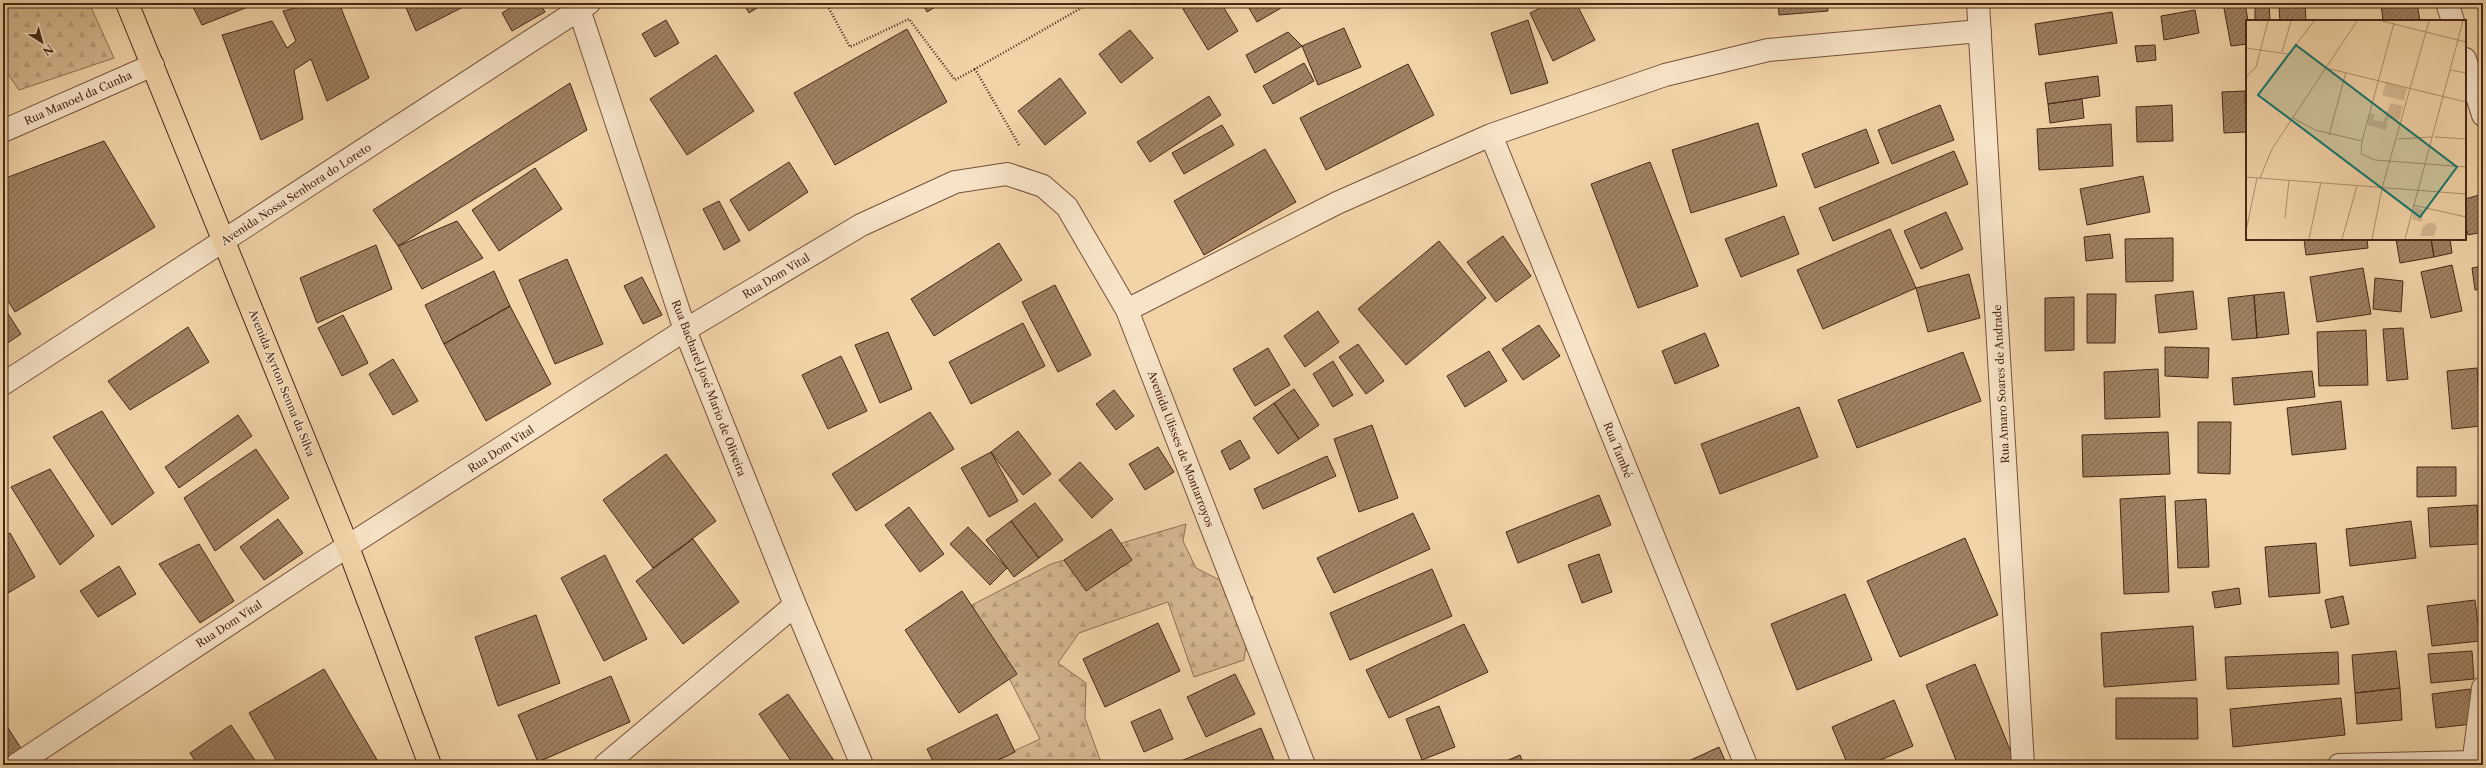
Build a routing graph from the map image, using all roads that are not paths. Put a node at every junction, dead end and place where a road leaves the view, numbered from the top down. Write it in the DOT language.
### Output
graph roads {
  1 [pos="127,3"];
  2 [pos="1978,3"];
  3 [pos="2447,3"];
  4 [pos="582,5"];
  5 [pos="2453,20"];
  6 [pos="1980,31"];
  7 [pos="2466,62"];
  8 [pos="153,65"];
  9 [pos="2483,115"];
  10 [pos="3,131"];
  11 [pos="1491,135"];
  12 [pos="1007,174"];
  13 [pos="224,241"];
  14 [pos="1127,310"];
  15 [pos="685,330"];
  16 [pos="3,384"];
  17 [pos="348,547"];
  18 [pos="795,605"];
  19 [pos="2483,688"];
  20 [pos="2474,764"];
  21 [pos="16,765"];
  22 [pos="430,765"];
  23 [pos="605,765"];
  24 [pos="862,765"];
  25 [pos="1304,765"];
  26 [pos="1746,765"];
  27 [pos="2023,765"];
  28 [pos="2339,765"];
  1 -- 8 [label="main road, Avenida Ayrton Senna da Silva"];
  2 -- 6 [label="street, Rua Amaro Soares de Andrade"];
  3 -- 5 [label="street"];
  4 -- 13 [label="street, Avenida Nossa Senhora do Loreto"];
  4 -- 15 [label="street, Rua Bacharel José Mario de Oliveira"];
  6 -- 11 [label="street"];
  6 -- 27 [label="street, Rua Amaro Soares de Andrade"];
  7 -- 9 [label="street"];
  8 -- 10 [label="street, Rua Manoel da Cunha"];
  8 -- 13 [label="main road, Avenida Ayrton Senna da Silva"];
  11 -- 14 [label="street"];
  11 -- 26 [label="street, Rua També"];
  12 -- 14 [label="street, Avenida Ulisses de Montarroyos"];
  12 -- 15 [label="street, Rua Dom Vital"];
  13 -- 16 [label="street, Avenida Nossa Senhora do Loreto"];
  13 -- 17 [label="main road, Avenida Ayrton Senna da Silva"];
  14 -- 25 [label="street, Avenida Ulisses de Montarroyos"];
  15 -- 17 [label="street, Rua Dom Vital"];
  15 -- 18 [label="street, Rua Bacharel José Mario de Oliveira"];
  17 -- 21 [label="street, Rua Dom Vital"];
  17 -- 22 [label="main road, Avenida Ayrton Senna da Silva"];
  18 -- 23 [label="street"];
  18 -- 24 [label="street, Rua Bacharel José Mario de Oliveira"];
  19 -- 20 [label="street"];
  20 -- 28 [label="street"];
}
